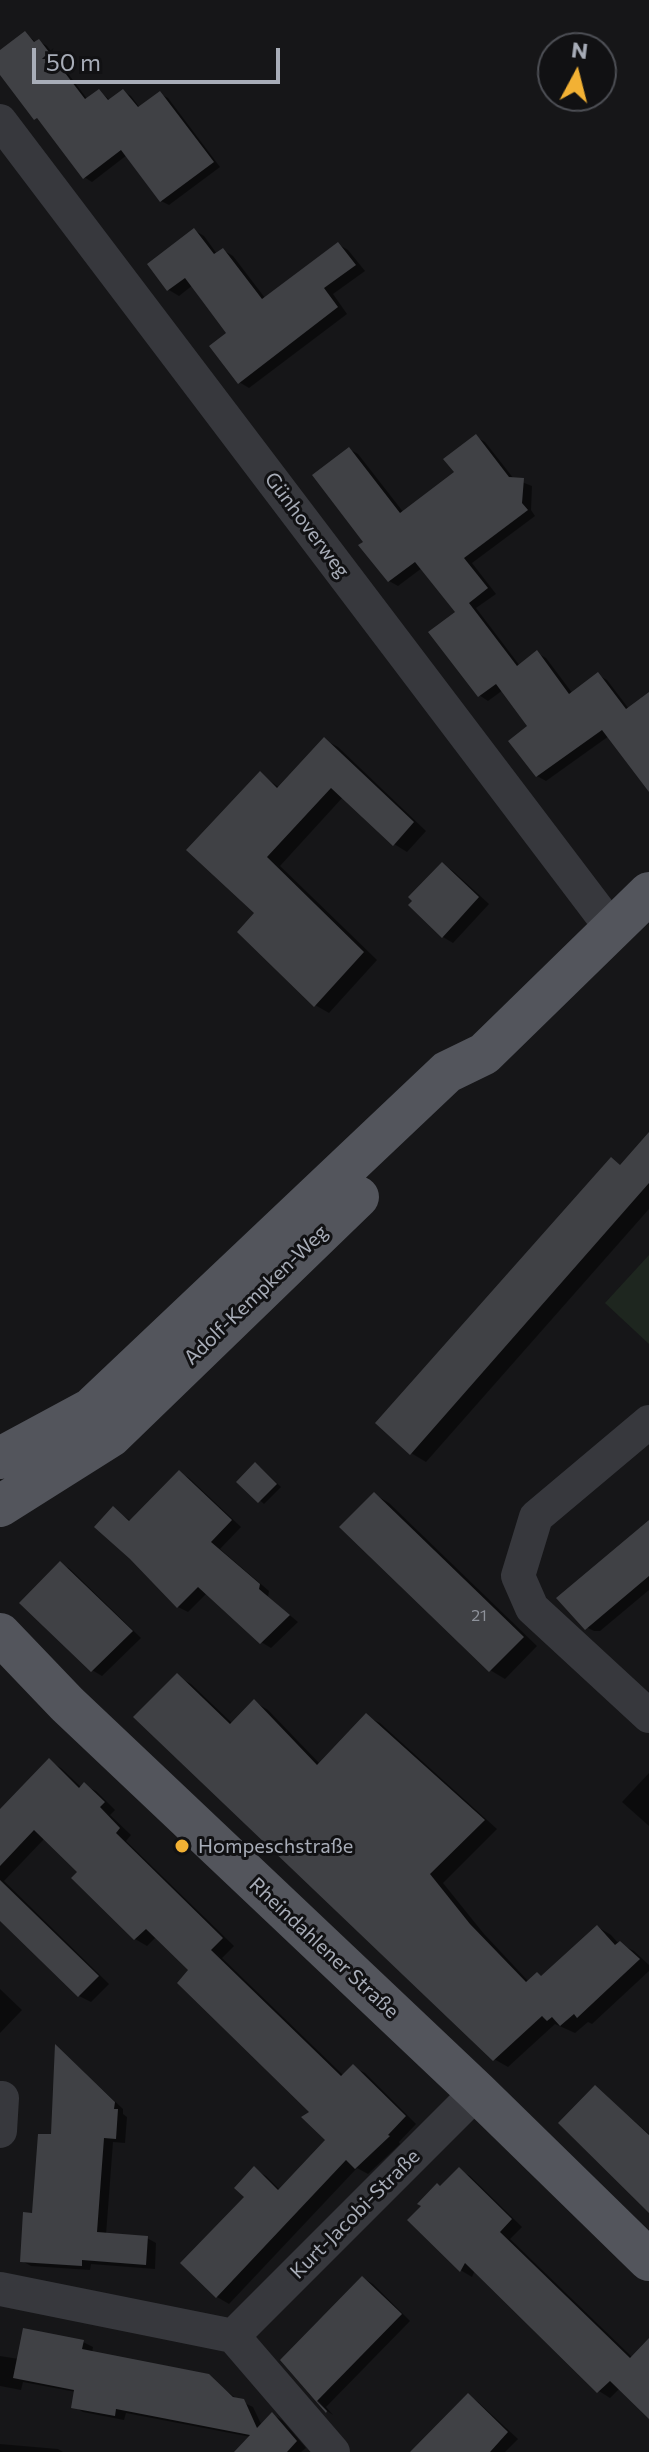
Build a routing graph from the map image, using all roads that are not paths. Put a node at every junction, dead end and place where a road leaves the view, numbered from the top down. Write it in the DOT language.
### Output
graph roads {
  1 [pos="0,121"];
  2 [pos="649,893"];
  3 [pos="613,930"];
  4 [pos="484,1054"];
  5 [pos="649,1422"];
  6 [pos="0,1458"];
  7 [pos="0,1506"];
  8 [pos="0,1634"];
  9 [pos="649,1716"];
  10 [pos="477,2092"];
  11 [pos="649,2260"];
  12 [pos="0,2289"];
  13 [pos="233,2336"];
  14 [pos="333,2452"];
  1 -- 3 [label="street, Günhoverweg"];
  2 -- 3 [label="main road, Adolf-Kempken-Weg"];
  3 -- 4 [label="main road, Adolf-Kempken-Weg"];
  4 -- 6 [label="main road, Adolf-Kempken-Weg"];
  4 -- 7 [label="main road, Adolf-Kempken-Weg"];
  5 -- 9 [label="street"];
  8 -- 10 [label="main road, Rheindahlener Straße"];
  10 -- 11 [label="main road, Rheindahlener Straße"];
  10 -- 13 [label="street, Kurt-Jacobi-Straße"];
  12 -- 13 [label="street"];
  13 -- 14 [label="street"];
}
